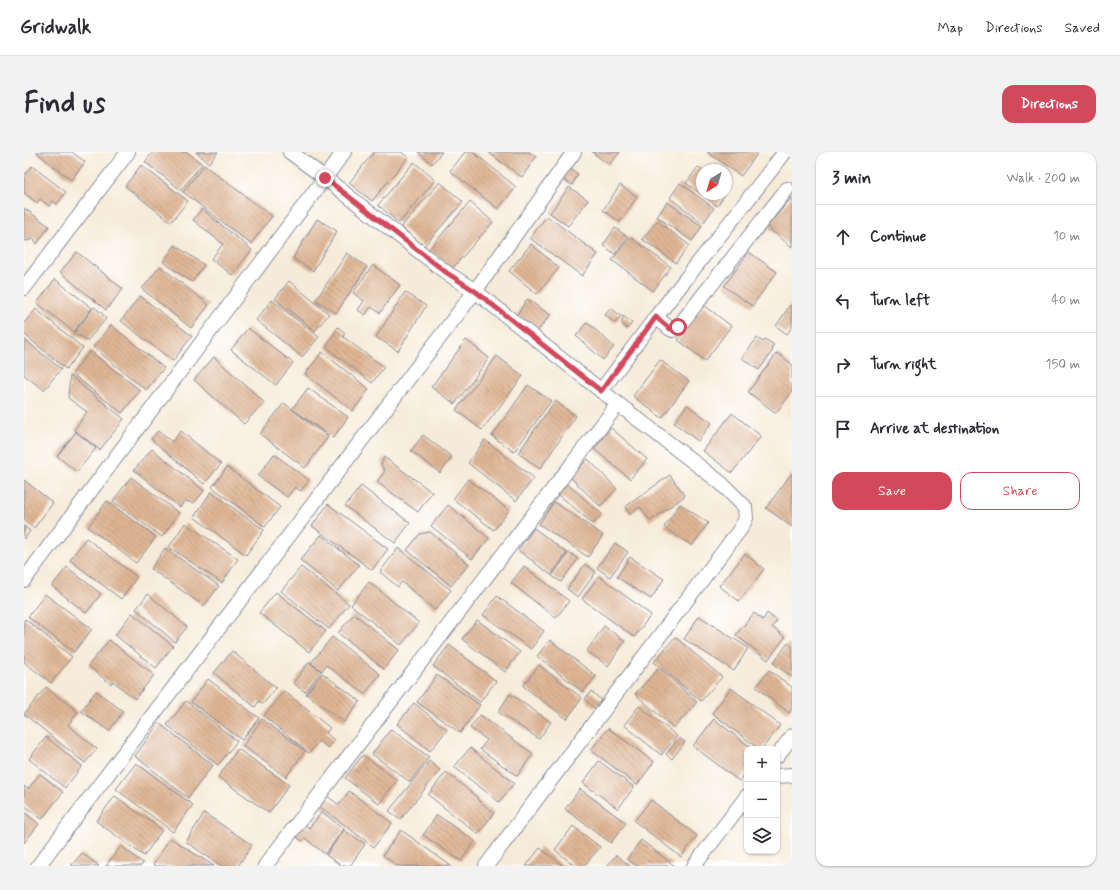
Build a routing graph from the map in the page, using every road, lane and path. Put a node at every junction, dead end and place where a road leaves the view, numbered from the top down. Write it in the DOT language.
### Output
graph roads {
  1 [pos="128,152"];
  2 [pos="290,152"];
  3 [pos="344,152"];
  4 [pos="574,152"];
  5 [pos="786,152"];
  6 [pos="792,156"];
  7 [pos="325,178"];
  8 [pos="787,189"];
  9 [pos="24,288"];
  10 [pos="475,291"];
  11 [pos="656,317"];
  12 [pos="601,391"];
  13 [pos="618,404"];
  14 [pos="24,580"];
  15 [pos="792,736"];
  16 [pos="780,752"];
  17 [pos="792,775"];
  18 [pos="780,776"];
  19 [pos="744,800"];
  20 [pos="38,866"];
  21 [pos="265,866"];
  22 [pos="486,866"];
  23 [pos="694,866"];
  1 -- 9 [label="street"];
  2 -- 7 [label="street"];
  3 -- 7 [label="street"];
  4 -- 10 [label="street"];
  5 -- 6 [label="street"];
  5 -- 11 [label="street"];
  7 -- 10 [label="street"];
  7 -- 14 [label="street"];
  8 -- 11 [label="street"];
  10 -- 12 [label="street"];
  10 -- 20 [label="street"];
  11 -- 12 [label="street"];
  12 -- 13 [label="street"];
  13 -- 21 [label="street"];
  13 -- 22 [label="street"];
  15 -- 16 [label="street"];
  17 -- 18 [label="street"];
  19 -- 23 [label="street"];
}
